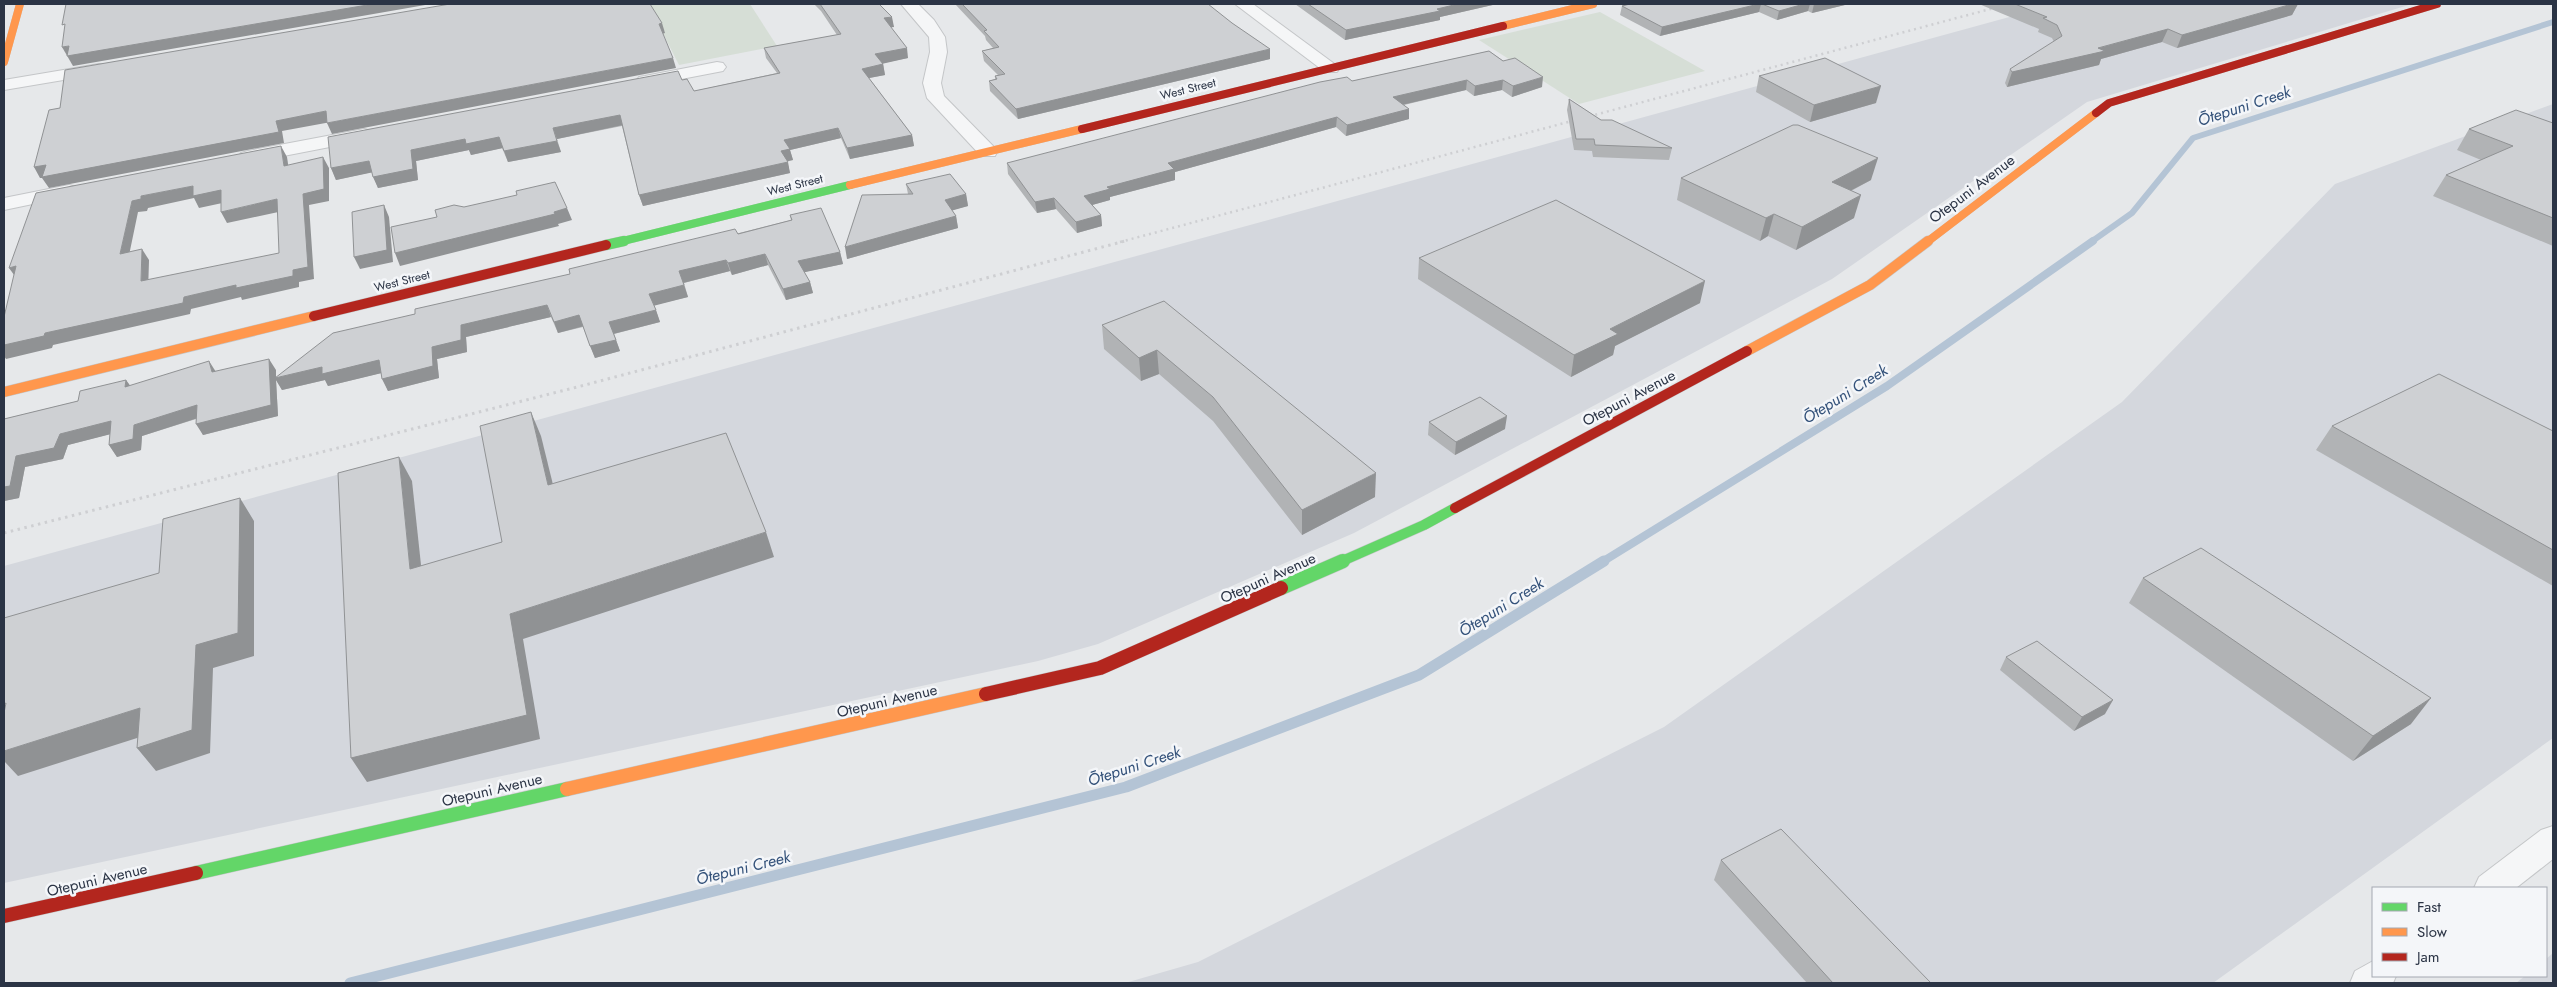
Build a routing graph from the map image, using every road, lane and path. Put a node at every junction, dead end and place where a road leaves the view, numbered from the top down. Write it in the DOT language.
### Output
graph roads {
  1 [pos="20,4"];
  2 [pos="909,4"];
  3 [pos="1243,4"];
  4 [pos="1592,4"];
  5 [pos="2437,4"];
  6 [pos="4,62"];
  7 [pos="117,65"];
  8 [pos="717,67"];
  9 [pos="1331,68"];
  10 [pos="629,84"];
  11 [pos="4,85"];
  12 [pos="385,131"];
  13 [pos="988,152"];
  14 [pos="228,161"];
  15 [pos="82,189"];
  16 [pos="4,204"];
  17 [pos="4,392"];
  18 [pos="2553,840"];
  19 [pos="2492,887"];
  20 [pos="4,916"];
  1 -- 6 [label="street"];
  2 -- 13 [label="street"];
  3 -- 9 [label="street"];
  4 -- 9 [label="street, West Street"];
  5 -- 20 [label="street, Otepuni Avenue"];
  7 -- 11 [label="street"];
  8 -- 10 [label="street"];
  9 -- 13 [label="street, West Street"];
  12 -- 14 [label="street"];
  13 -- 17 [label="street, West Street"];
  15 -- 16 [label="street"];
  18 -- 19 [label="street"];
}
